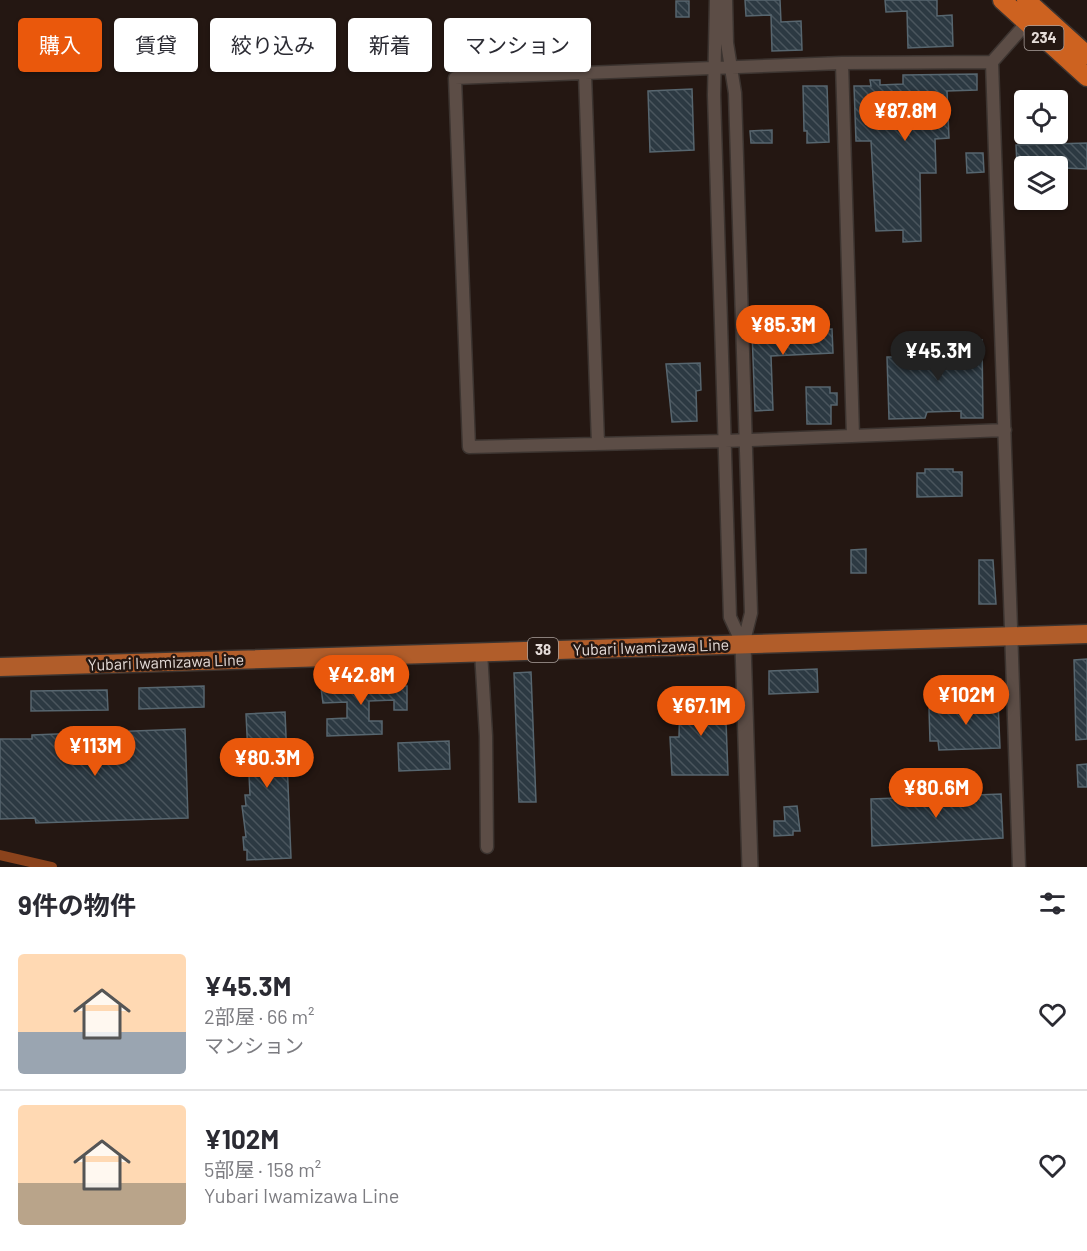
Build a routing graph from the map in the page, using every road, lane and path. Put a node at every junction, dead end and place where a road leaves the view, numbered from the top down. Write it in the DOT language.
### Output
graph roads {
  1 [pos="716,0"];
  2 [pos="726,0"];
  3 [pos="1002,0"];
  4 [pos="1030,11"];
  5 [pos="1087,55"];
  6 [pos="992,62"];
  7 [pos="842,63"];
  8 [pos="729,68"];
  9 [pos="716,69"];
  10 [pos="585,74"];
  11 [pos="1087,77"];
  12 [pos="1005,430"];
  13 [pos="853,436"];
  14 [pos="746,439"];
  15 [pos="725,441"];
  16 [pos="598,444"];
  17 [pos="1087,634"];
  18 [pos="1011,636"];
  19 [pos="743,645"];
  20 [pos="481,652"];
  21 [pos="0,667"];
  22 [pos="487,847"];
  23 [pos="750,867"];
  24 [pos="1019,867"];
  1 -- 9 [label="street"];
  2 -- 8 [label="street"];
  3 -- 4 [label="highway, 234"];
  4 -- 5 [label="highway, 234"];
  4 -- 6 [label="street"];
  4 -- 11 [label="highway, 234"];
  6 -- 7 [label="street"];
  6 -- 12 [label="street"];
  7 -- 8 [label="street"];
  7 -- 13 [label="street"];
  8 -- 9 [label="street"];
  8 -- 14 [label="street"];
  9 -- 10 [label="street"];
  9 -- 15 [label="street"];
  10 -- 16 [label="street"];
  10 -- 16 [label="street"];
  12 -- 13 [label="street"];
  12 -- 18 [label="street"];
  13 -- 14 [label="street"];
  14 -- 15 [label="street"];
  14 -- 19 [label="street"];
  15 -- 16 [label="street"];
  15 -- 19 [label="street"];
  17 -- 18 [label="main road, Yubari Iwamizawa Line / 38"];
  18 -- 19 [label="main road, Yubari Iwamizawa Line / 38"];
  18 -- 24 [label="street"];
  19 -- 20 [label="main road, Yubari Iwamizawa Line / 38"];
  19 -- 23 [label="street"];
  20 -- 21 [label="main road, Yubari Iwamizawa Line / 38"];
  20 -- 22 [label="street"];
}
